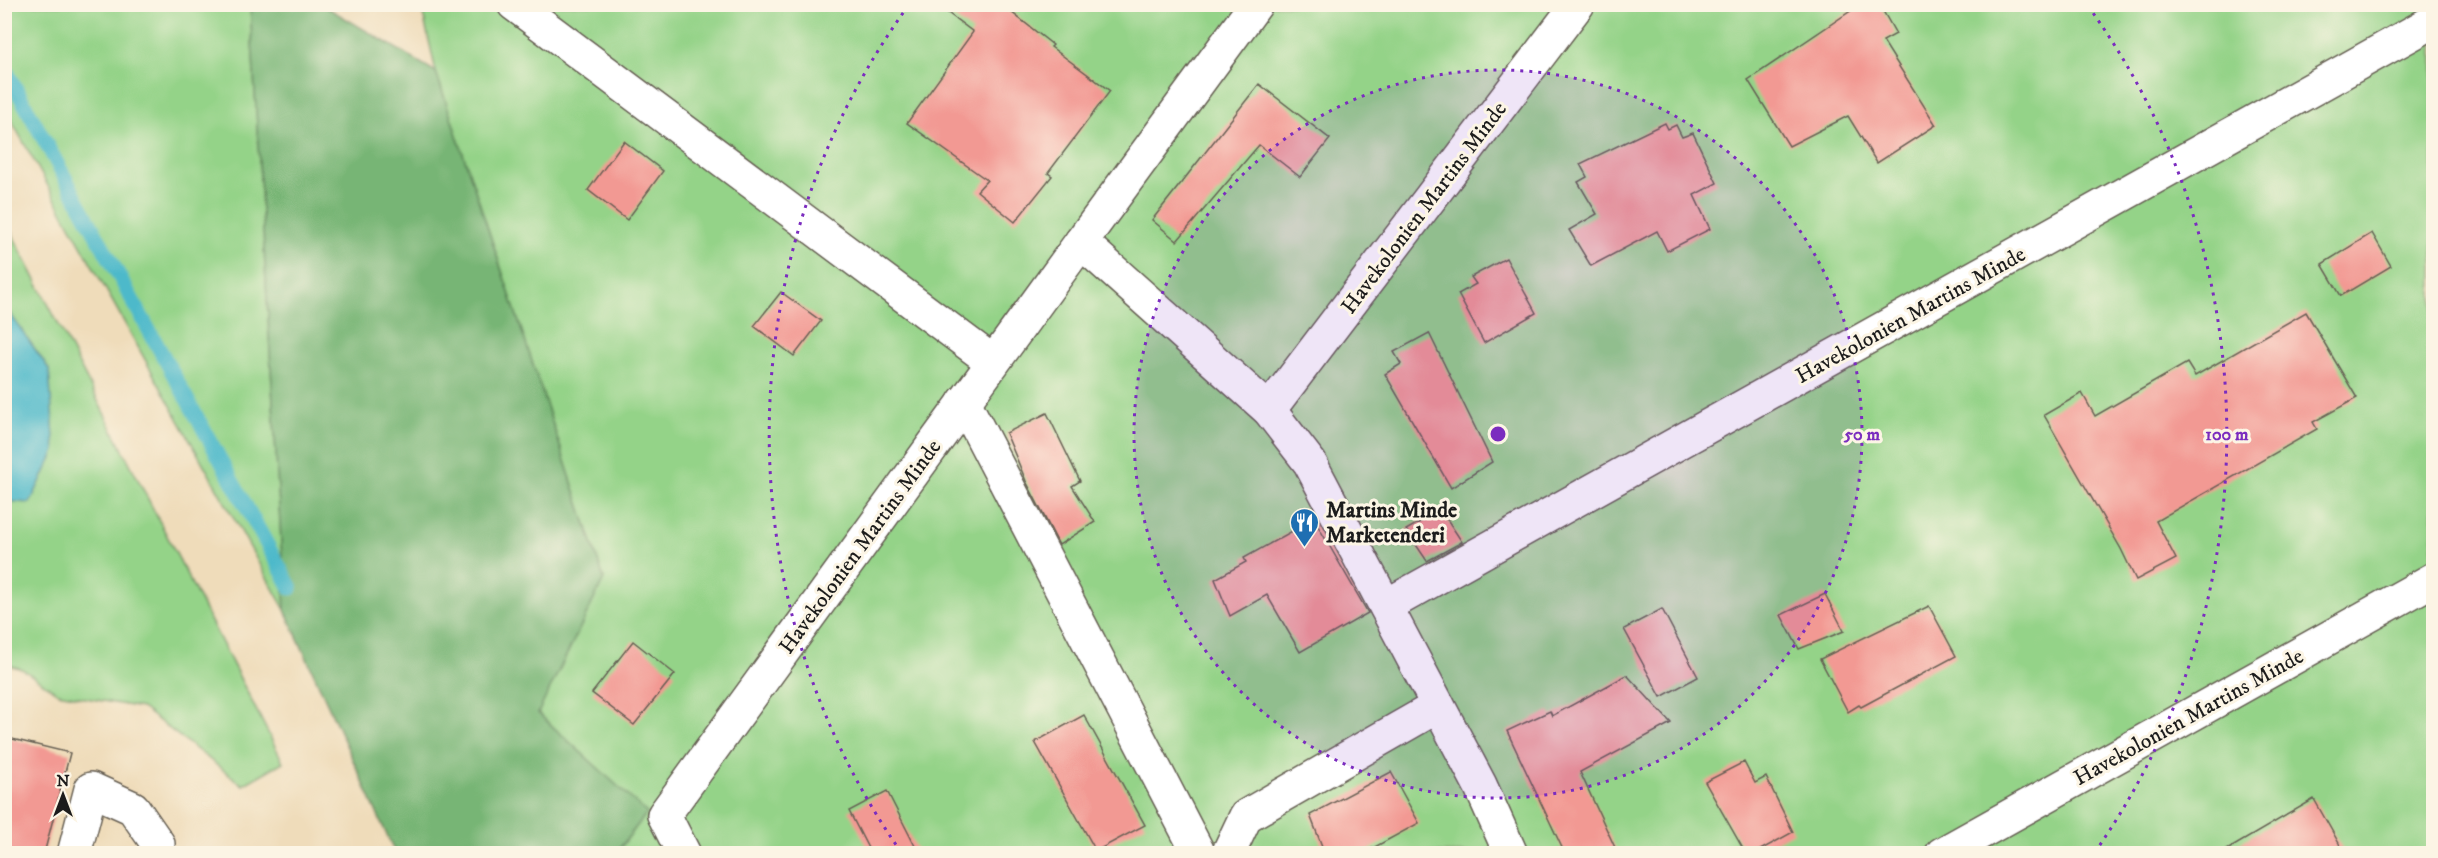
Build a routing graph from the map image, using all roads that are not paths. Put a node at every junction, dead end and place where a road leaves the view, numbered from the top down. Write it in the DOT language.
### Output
graph roads {
  1 [pos="514,4"];
  2 [pos="1256,4"];
  3 [pos="1578,4"];
  4 [pos="2433,21"];
  5 [pos="1081,242"];
  6 [pos="993,362"];
  7 [pos="964,402"];
  8 [pos="1269,410"];
  9 [pos="2433,579"];
  10 [pos="1386,606"];
  11 [pos="1438,706"];
  12 [pos="158,844"];
  13 [pos="74,854"];
  14 [pos="684,854"];
  15 [pos="1199,854"];
  16 [pos="1228,854"];
  17 [pos="1511,854"];
  18 [pos="1942,854"];
  1 -- 6 [label="street"];
  2 -- 5 [label="street, Havekolonien Martins Minde"];
  3 -- 8 [label="street, Havekolonien Martins Minde"];
  4 -- 10 [label="street, Havekolonien Martins Minde"];
  5 -- 6 [label="street, Havekolonien Martins Minde"];
  5 -- 8 [label="street"];
  6 -- 7 [label="street, Havekolonien Martins Minde"];
  7 -- 14 [label="street, Havekolonien Martins Minde"];
  7 -- 15 [label="street"];
  8 -- 10 [label="street"];
  9 -- 18 [label="street, Havekolonien Martins Minde"];
  10 -- 11 [label="street"];
  11 -- 16 [label="street"];
  11 -- 17 [label="street"];
  12 -- 13 [label="street"];
}
